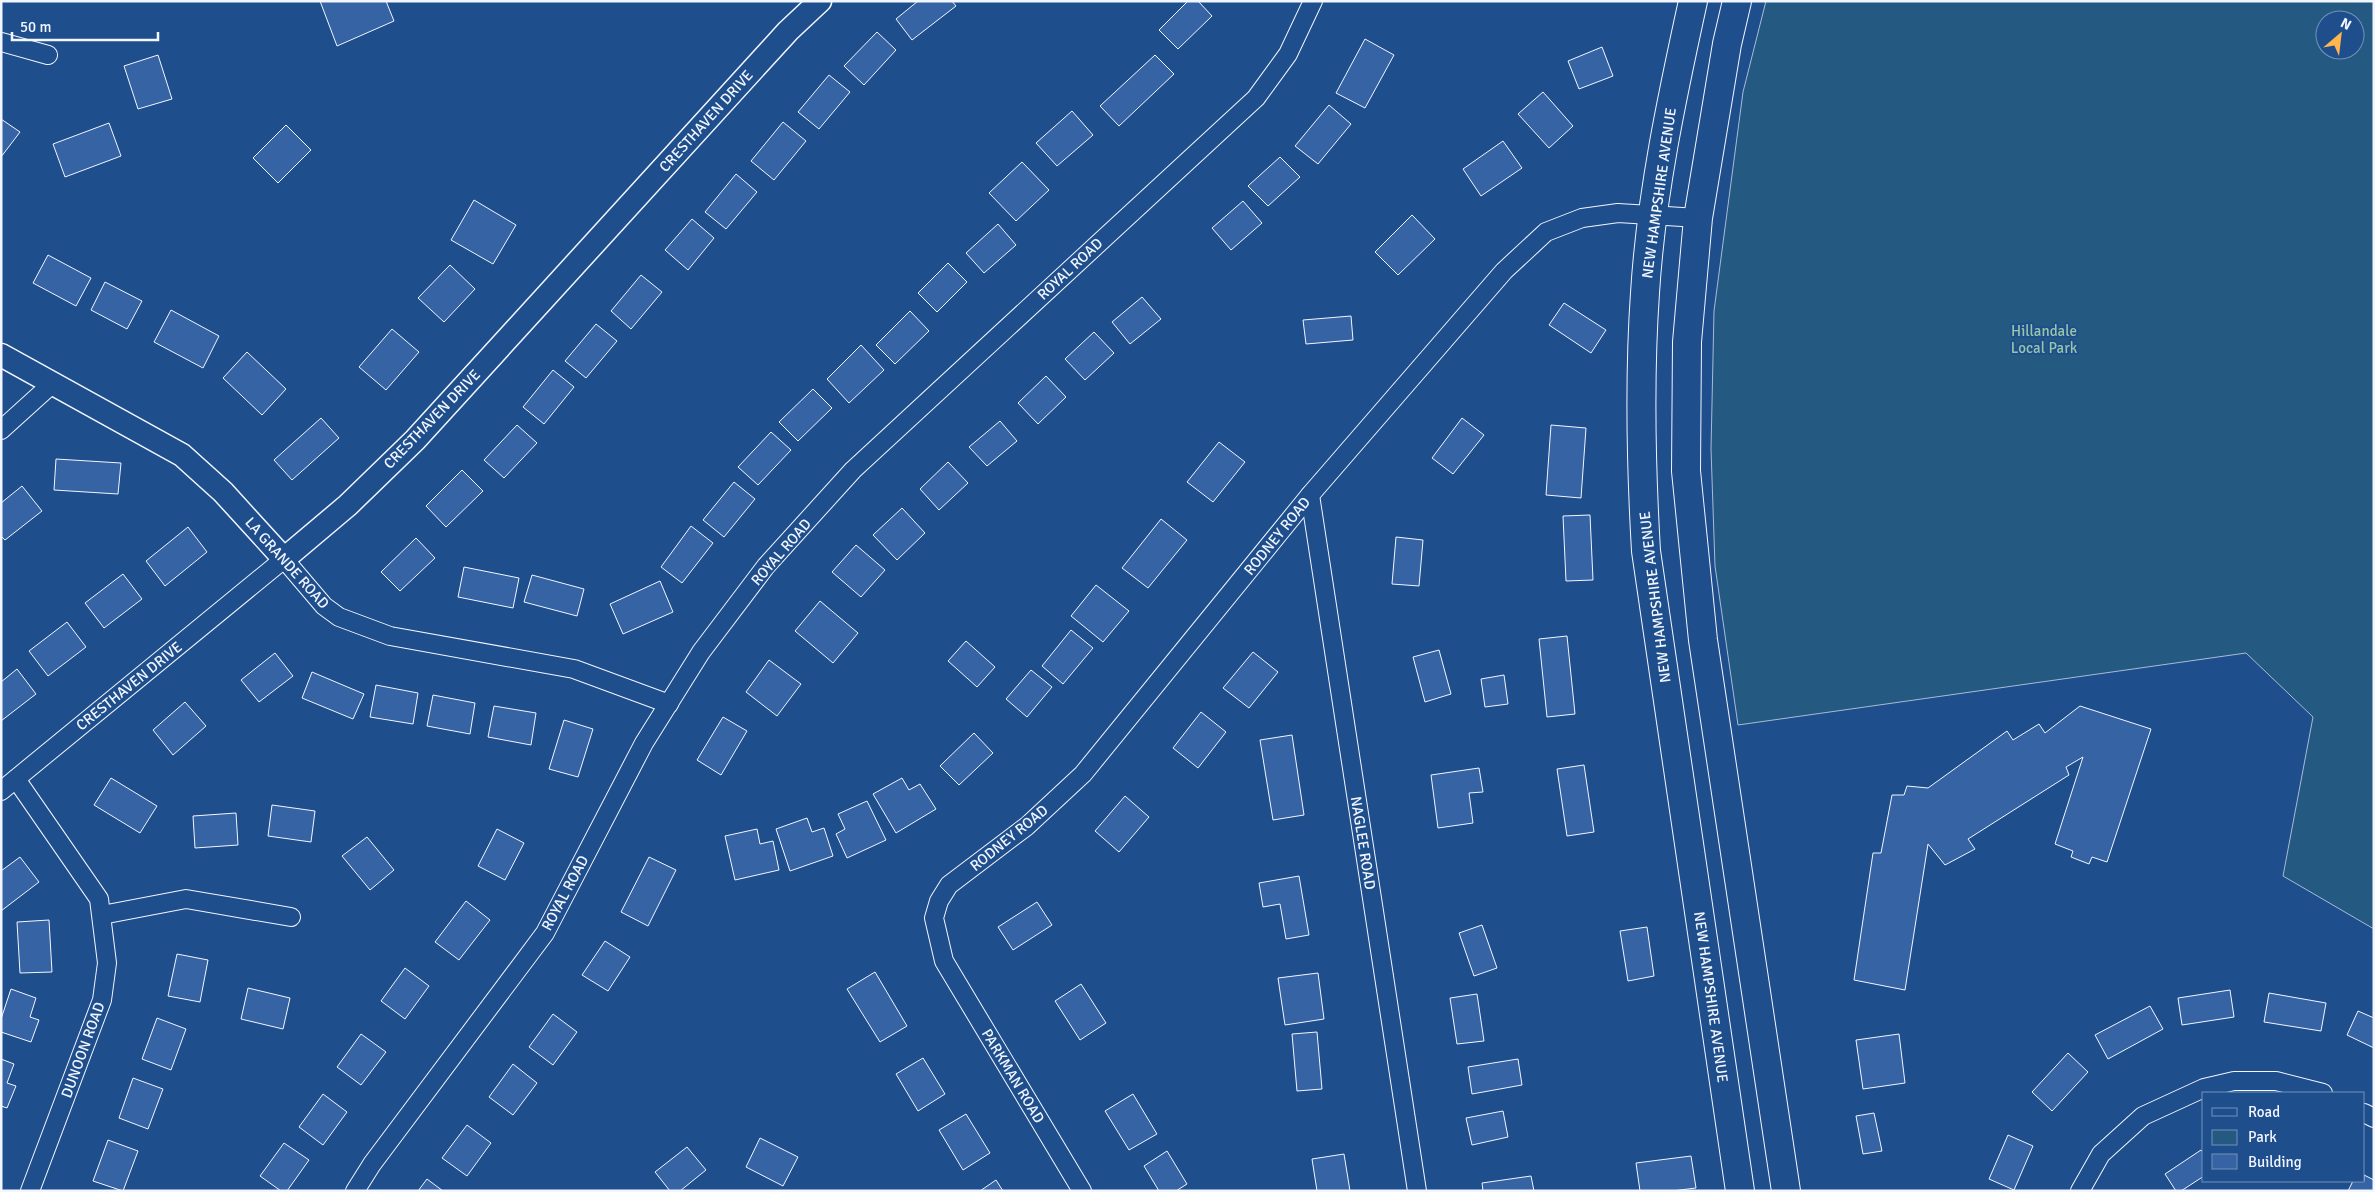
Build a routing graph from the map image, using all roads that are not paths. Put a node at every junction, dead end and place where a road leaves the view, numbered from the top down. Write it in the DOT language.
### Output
graph roads {
  1 [pos="820,1"];
  2 [pos="1313,1"];
  3 [pos="1693,1"];
  4 [pos="1737,1"];
  5 [pos="1,42"];
  6 [pos="48,55"];
  7 [pos="1653,214"];
  8 [pos="1698,218"];
  9 [pos="1,355"];
  10 [pos="53,384"];
  11 [pos="1,430"];
  12 [pos="1310,495"];
  13 [pos="284,559"];
  14 [pos="669,704"];
  15 [pos="16,779"];
  16 [pos="1,791"];
  17 [pos="102,914"];
  18 [pos="291,917"];
  19 [pos="944,961"];
  20 [pos="2319,1092"];
  21 [pos="30,1191"];
  22 [pos="354,1191"];
  23 [pos="1082,1191"];
  24 [pos="1417,1191"];
  25 [pos="1740,1191"];
  26 [pos="1786,1191"];
  27 [pos="2080,1191"];
  1 -- 13 [label="street, CRESTHAVEN DRIVE"];
  2 -- 14 [label="street, ROYAL ROAD"];
  3 -- 7 [label="main road, NEW HAMPSHIRE AVENUE"];
  4 -- 8 [label="main road"];
  5 -- 6 [label="street"];
  7 -- 8 [label="street, RODNEY ROAD"];
  7 -- 12 [label="street, RODNEY ROAD"];
  7 -- 25 [label="main road, NEW HAMPSHIRE AVENUE"];
  8 -- 26 [label="main road"];
  9 -- 10 [label="street, LA GRANDE ROAD"];
  10 -- 11 [label="street"];
  10 -- 13 [label="street, LA GRANDE ROAD"];
  12 -- 19 [label="street, RODNEY ROAD"];
  12 -- 24 [label="street, NAGLEE ROAD"];
  13 -- 14 [label="street, LA GRANDE ROAD"];
  13 -- 15 [label="street, CRESTHAVEN DRIVE"];
  14 -- 22 [label="street, ROYAL ROAD"];
  15 -- 16 [label="street, CRESTHAVEN DRIVE"];
  15 -- 17 [label="street, DUNOON ROAD"];
  17 -- 18 [label="street"];
  17 -- 21 [label="street, DUNOON ROAD"];
  19 -- 23 [label="street, PARKMAN ROAD"];
  20 -- 27 [label="street"];
}
